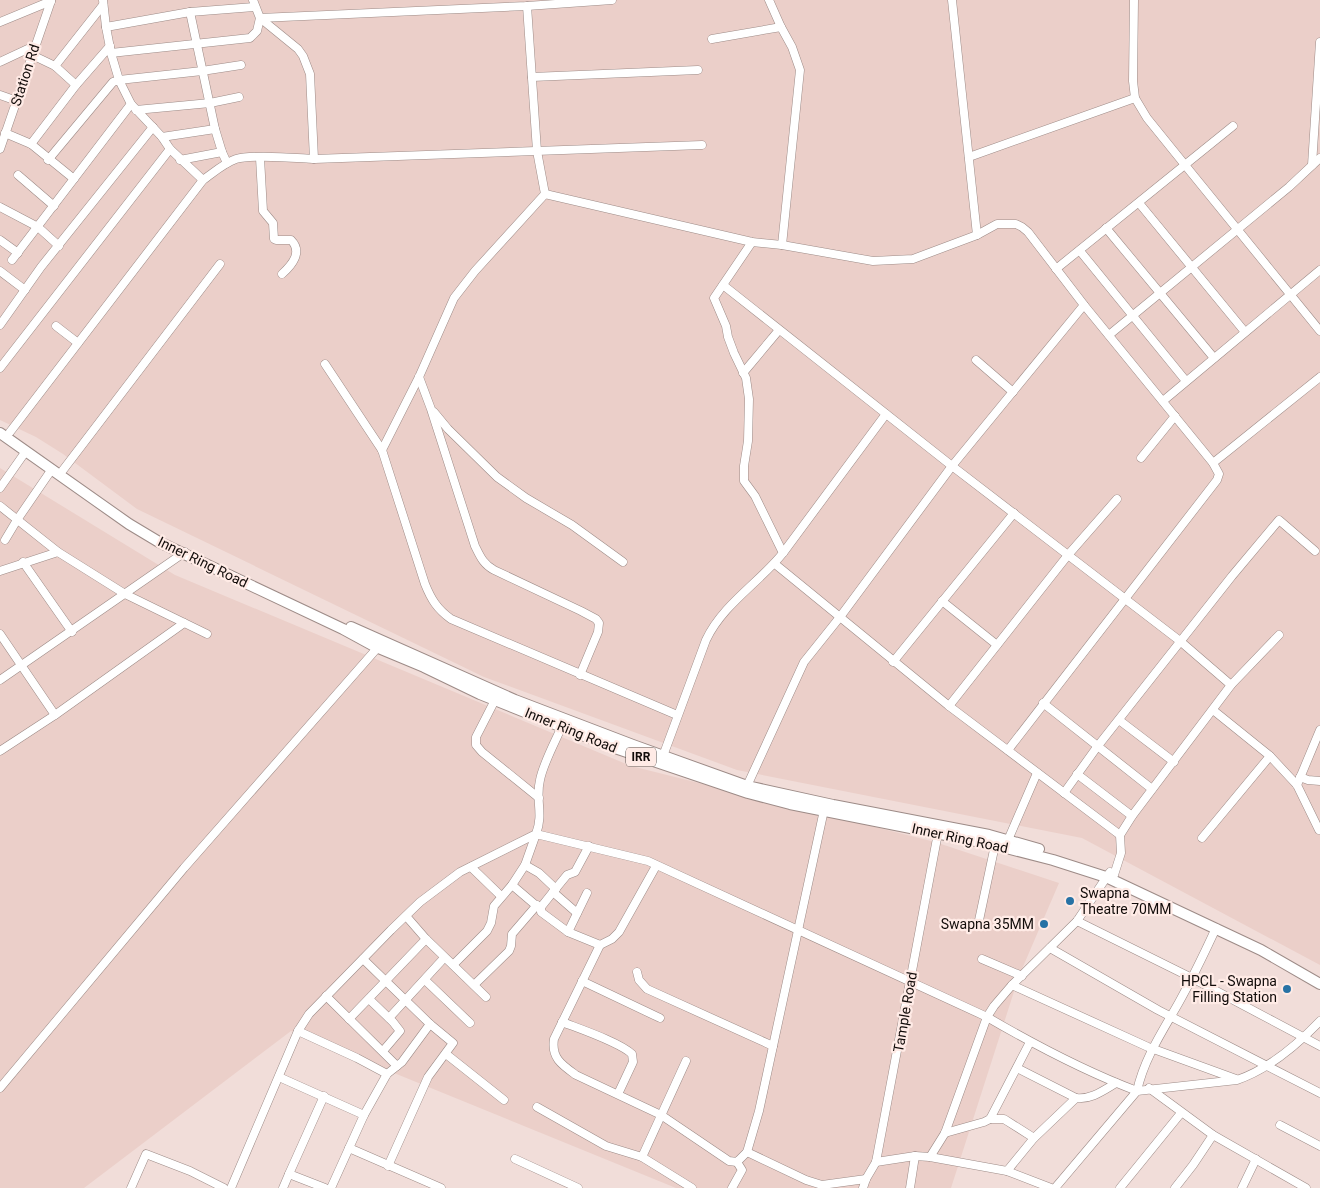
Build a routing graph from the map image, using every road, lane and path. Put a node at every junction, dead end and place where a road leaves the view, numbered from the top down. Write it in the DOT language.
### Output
graph roads {
  1 [pos="612,0"];
  2 [pos="769,0"];
  3 [pos="952,0"];
  4 [pos="1134,0"];
  5 [pos="52,1"];
  6 [pos="103,2"];
  7 [pos="254,3"];
  8 [pos="527,6"];
  9 [pos="190,12"];
  10 [pos="260,18"];
  11 [pos="0,22"];
  12 [pos="106,28"];
  13 [pos="781,28"];
  14 [pos="712,38"];
  15 [pos="1320,42"];
  16 [pos="197,43"];
  17 [pos="34,46"];
  18 [pos="110,50"];
  19 [pos="32,55"];
  20 [pos="0,62"];
  21 [pos="242,65"];
  22 [pos="55,66"];
  23 [pos="698,70"];
  24 [pos="202,72"];
  25 [pos="532,77"];
  26 [pos="119,80"];
  27 [pos="76,85"];
  28 [pos="0,95"];
  29 [pos="239,98"];
  30 [pos="1135,98"];
  31 [pos="17,101"];
  32 [pos="210,103"];
  33 [pos="133,107"];
  34 [pos="1233,126"];
  35 [pos="153,127"];
  36 [pos="215,129"];
  37 [pos="6,133"];
  38 [pos="162,137"];
  39 [pos="31,144"];
  40 [pos="702,145"];
  41 [pos="0,149"];
  42 [pos="170,149"];
  43 [pos="537,151"];
  44 [pos="222,152"];
  45 [pos="969,157"];
  46 [pos="260,158"];
  47 [pos="1320,158"];
  48 [pos="314,159"];
  49 [pos="48,160"];
  50 [pos="180,160"];
  51 [pos="227,163"];
  52 [pos="1185,165"];
  53 [pos="1312,165"];
  54 [pos="18,175"];
  55 [pos="74,179"];
  56 [pos="203,180"];
  57 [pos="545,194"];
  58 [pos="1139,203"];
  59 [pos="0,206"];
  60 [pos="54,206"];
  61 [pos="38,228"];
  62 [pos="1106,228"];
  63 [pos="1237,230"];
  64 [pos="977,235"];
  65 [pos="0,240"];
  66 [pos="752,242"];
  67 [pos="782,245"];
  68 [pos="58,246"];
  69 [pos="1080,251"];
  70 [pos="18,253"];
  71 [pos="12,260"];
  72 [pos="220,264"];
  73 [pos="1192,268"];
  74 [pos="1056,269"];
  75 [pos="1320,270"];
  76 [pos="0,271"];
  77 [pos="282,274"];
  78 [pos="723,285"];
  79 [pos="25,290"];
  80 [pos="1161,293"];
  81 [pos="1290,295"];
  82 [pos="1084,305"];
  83 [pos="0,310"];
  84 [pos="7,316"];
  85 [pos="1133,316"];
  86 [pos="0,325"];
  87 [pos="56,326"];
  88 [pos="779,330"];
  89 [pos="1320,331"];
  90 [pos="1245,332"];
  91 [pos="1110,335"];
  92 [pos="78,343"];
  93 [pos="1214,358"];
  94 [pos="976,360"];
  95 [pos="325,364"];
  96 [pos="0,368"];
  97 [pos="743,373"];
  98 [pos="419,377"];
  99 [pos="1320,377"];
  100 [pos="1186,381"];
  101 [pos="1013,392"];
  102 [pos="1163,401"];
  103 [pos="431,409"];
  104 [pos="886,414"];
  105 [pos="1175,416"];
  106 [pos="2,432"];
  107 [pos="26,450"];
  108 [pos="382,450"];
  109 [pos="1141,458"];
  110 [pos="1213,463"];
  111 [pos="952,466"];
  112 [pos="52,469"];
  113 [pos="63,470"];
  114 [pos="0,488"];
  115 [pos="1117,499"];
  116 [pos="0,506"];
  117 [pos="1014,513"];
  118 [pos="17,520"];
  119 [pos="6,540"];
  120 [pos="1315,551"];
  121 [pos="58,552"];
  122 [pos="185,552"];
  123 [pos="783,553"];
  124 [pos="1068,555"];
  125 [pos="23,562"];
  126 [pos="623,562"];
  127 [pos="775,564"];
  128 [pos="0,571"];
  129 [pos="125,594"];
  130 [pos="1125,599"];
  131 [pos="942,601"];
  132 [pos="840,617"];
  133 [pos="184,622"];
  134 [pos="72,632"];
  135 [pos="0,634"];
  136 [pos="207,634"];
  137 [pos="1279,635"];
  138 [pos="1180,641"];
  139 [pos="997,644"];
  140 [pos="381,645"];
  141 [pos="893,662"];
  142 [pos="21,665"];
  143 [pos="580,675"];
  144 [pos="0,680"];
  145 [pos="1231,685"];
  146 [pos="495,700"];
  147 [pos="1043,703"];
  148 [pos="949,706"];
  149 [pos="1214,710"];
  150 [pos="55,714"];
  151 [pos="677,715"];
  152 [pos="1118,720"];
  153 [pos="562,726"];
  154 [pos="1320,730"];
  155 [pos="1097,747"];
  156 [pos="1008,750"];
  157 [pos="0,751"];
  158 [pos="663,756"];
  159 [pos="1270,756"];
  160 [pos="1174,762"];
  161 [pos="1037,774"];
  162 [pos="1077,774"];
  163 [pos="1298,781"];
  164 [pos="1320,781"];
  165 [pos="1152,789"];
  166 [pos="747,790"];
  167 [pos="1064,793"];
  168 [pos="539,798"];
  169 [pos="824,810"];
  170 [pos="1132,816"];
  171 [pos="1319,830"];
  172 [pos="938,833"];
  173 [pos="536,834"];
  174 [pos="1120,835"];
  175 [pos="1202,838"];
  176 [pos="1008,840"];
  177 [pos="995,845"];
  178 [pos="589,846"];
  179 [pos="525,864"];
  180 [pos="656,866"];
  181 [pos="470,867"];
  182 [pos="1110,874"];
  183 [pos="512,885"];
  184 [pos="554,890"];
  185 [pos="587,893"];
  186 [pos="502,896"];
  187 [pos="538,907"];
  188 [pos="577,913"];
  189 [pos="406,916"];
  190 [pos="1077,921"];
  191 [pos="978,925"];
  192 [pos="1216,928"];
  193 [pos="798,931"];
  194 [pos="568,932"];
  195 [pos="426,939"];
  196 [pos="600,944"];
  197 [pos="1050,948"];
  198 [pos="444,958"];
  199 [pos="363,959"];
  200 [pos="982,959"];
  201 [pos="453,965"];
  202 [pos="637,972"];
  203 [pos="1022,976"];
  204 [pos="1320,976"];
  205 [pos="1192,978"];
  206 [pos="387,980"];
  207 [pos="425,980"];
  208 [pos="582,981"];
  209 [pos="910,983"];
  210 [pos="1320,984"];
  211 [pos="474,985"];
  212 [pos="1012,985"];
  213 [pos="326,996"];
  214 [pos="486,997"];
  215 [pos="368,999"];
  216 [pos="406,999"];
  217 [pos="1171,1016"];
  218 [pos="987,1017"];
  219 [pos="389,1018"];
  220 [pos="660,1018"];
  221 [pos="348,1019"];
  222 [pos="1320,1021"];
  223 [pos="562,1022"];
  224 [pos="470,1023"];
  225 [pos="430,1024"];
  226 [pos="298,1031"];
  227 [pos="1304,1037"];
  228 [pos="1030,1042"];
  229 [pos="773,1046"];
  230 [pos="1320,1046"];
  231 [pos="1153,1048"];
  232 [pos="383,1051"];
  233 [pos="446,1054"];
  234 [pos="686,1060"];
  235 [pos="1268,1065"];
  236 [pos="397,1066"];
  237 [pos="1017,1068"];
  238 [pos="387,1074"];
  239 [pos="279,1077"];
  240 [pos="1237,1080"];
  241 [pos="1116,1083"];
  242 [pos="0,1088"];
  243 [pos="1149,1088"];
  244 [pos="1136,1091"];
  245 [pos="1320,1093"];
  246 [pos="618,1094"];
  247 [pos="324,1096"];
  248 [pos="1076,1098"];
  249 [pos="504,1100"];
  250 [pos="537,1107"];
  251 [pos="1181,1113"];
  252 [pos="364,1115"];
  253 [pos="661,1115"];
  254 [pos="990,1119"];
  255 [pos="1280,1125"];
  256 [pos="946,1133"];
  257 [pos="1213,1135"];
  258 [pos="1034,1138"];
  259 [pos="1320,1146"];
  260 [pos="349,1148"];
  261 [pos="747,1152"];
  262 [pos="915,1156"];
  263 [pos="642,1157"];
  264 [pos="930,1157"];
  265 [pos="515,1159"];
  266 [pos="1256,1159"];
  267 [pos="737,1162"];
  268 [pos="876,1162"];
  269 [pos="388,1166"];
  270 [pos="1007,1171"];
  271 [pos="289,1174"];
  272 [pos="866,1179"];
  273 [pos="1292,1185"];
  274 [pos="131,1188"];
  275 [pos="224,1188"];
  276 [pos="231,1188"];
  277 [pos="283,1188"];
  278 [pos="325,1188"];
  279 [pos="331,1188"];
  280 [pos="441,1188"];
  281 [pos="578,1188"];
  282 [pos="692,1188"];
  283 [pos="732,1188"];
  284 [pos="863,1188"];
  285 [pos="910,1188"];
  286 [pos="1051,1188"];
  287 [pos="1055,1188"];
  288 [pos="1120,1188"];
  289 [pos="1176,1188"];
  290 [pos="1242,1188"];
  291 [pos="1306,1188"];
  1 -- 8 [label="street"];
  2 -- 13 [label="street"];
  3 -- 45 [label="street"];
  4 -- 30 [label="street"];
  5 -- 11 [label="street"];
  5 -- 17 [label="street, Station Rd"];
  6 -- 12 [label="street"];
  6 -- 22 [label="street"];
  7 -- 9 [label="street"];
  7 -- 10 [label="street"];
  8 -- 10 [label="street"];
  8 -- 25 [label="street"];
  9 -- 12 [label="street"];
  9 -- 16 [label="street"];
  10 -- 16 [label="street"];
  10 -- 48 [label="street"];
  12 -- 18 [label="street"];
  13 -- 14 [label="street"];
  13 -- 67 [label="street"];
  15 -- 53 [label="street"];
  16 -- 18 [label="street"];
  16 -- 24 [label="street"];
  17 -- 19 [label="street, Station Rd"];
  17 -- 20 [label="street"];
  18 -- 26 [label="street"];
  18 -- 27 [label="street"];
  19 -- 22 [label="street"];
  19 -- 31 [label="street, Station Rd"];
  21 -- 24 [label="street"];
  22 -- 27 [label="street"];
  23 -- 25 [label="street"];
  24 -- 26 [label="street"];
  24 -- 32 [label="street"];
  25 -- 43 [label="street"];
  26 -- 33 [label="street"];
  26 -- 49 [label="street"];
  27 -- 39 [label="street"];
  28 -- 31 [label="street"];
  29 -- 32 [label="street"];
  30 -- 45 [label="street"];
  30 -- 52 [label="street"];
  31 -- 37 [label="street, Station Rd"];
  32 -- 33 [label="street"];
  32 -- 36 [label="street"];
  33 -- 35 [label="street"];
  33 -- 55 [label="street"];
  34 -- 52 [label="street"];
  35 -- 38 [label="street"];
  35 -- 68 [label="street"];
  36 -- 38 [label="street"];
  36 -- 44 [label="street"];
  37 -- 39 [label="street"];
  37 -- 41 [label="street, Station Rd"];
  38 -- 42 [label="street"];
  39 -- 49 [label="street"];
  40 -- 43 [label="street"];
  42 -- 50 [label="street"];
  42 -- 96 [label="street"];
  43 -- 48 [label="street"];
  43 -- 57 [label="street"];
  44 -- 50 [label="street"];
  44 -- 51 [label="street"];
  45 -- 64 [label="street"];
  46 -- 48 [label="street"];
  46 -- 51 [label="street"];
  46 -- 77 [label="street"];
  47 -- 53 [label="street"];
  49 -- 55 [label="street"];
  50 -- 56 [label="street"];
  51 -- 56 [label="street"];
  52 -- 58 [label="street"];
  52 -- 63 [label="street"];
  53 -- 63 [label="street"];
  54 -- 60 [label="street"];
  55 -- 60 [label="street"];
  56 -- 92 [label="street"];
  57 -- 66 [label="street"];
  57 -- 98 [label="street"];
  58 -- 62 [label="street"];
  58 -- 73 [label="street"];
  59 -- 61 [label="street"];
  60 -- 61 [label="street"];
  61 -- 68 [label="street"];
  61 -- 70 [label="street"];
  62 -- 69 [label="street"];
  62 -- 80 [label="street"];
  63 -- 73 [label="street"];
  63 -- 81 [label="street"];
  64 -- 67 [label="street"];
  64 -- 74 [label="street"];
  65 -- 70 [label="street"];
  66 -- 67 [label="street"];
  66 -- 78 [label="street"];
  68 -- 79 [label="street"];
  69 -- 74 [label="street"];
  69 -- 85 [label="street"];
  70 -- 71 [label="street"];
  72 -- 113 [label="street"];
  73 -- 80 [label="street"];
  73 -- 90 [label="street"];
  74 -- 82 [label="street"];
  75 -- 81 [label="street"];
  76 -- 79 [label="street"];
  78 -- 88 [label="street"];
  78 -- 97 [label="street"];
  79 -- 84 [label="street"];
  80 -- 85 [label="street"];
  80 -- 93 [label="street"];
  81 -- 89 [label="street"];
  81 -- 90 [label="street"];
  82 -- 91 [label="street"];
  82 -- 101 [label="street"];
  83 -- 84 [label="street"];
  84 -- 86 [label="street"];
  85 -- 91 [label="street"];
  85 -- 100 [label="street"];
  87 -- 92 [label="street"];
  88 -- 97 [label="street"];
  88 -- 104 [label="street"];
  90 -- 93 [label="street"];
  91 -- 102 [label="street"];
  92 -- 106 [label="street"];
  93 -- 100 [label="street"];
  94 -- 101 [label="street"];
  95 -- 108 [label="street"];
  97 -- 123 [label="street"];
  98 -- 103 [label="street"];
  98 -- 108 [label="street"];
  99 -- 110 [label="street"];
  100 -- 102 [label="street"];
  101 -- 111 [label="street"];
  102 -- 105 [label="street"];
  103 -- 126 [label="street"];
  103 -- 143 [label="street"];
  104 -- 111 [label="street"];
  104 -- 123 [label="street"];
  105 -- 109 [label="street"];
  105 -- 110 [label="street"];
  106 -- 107 [label="main road, Inner Ring Road / IRR"];
  106 -- 113 [label="main road, Inner Ring Road / IRR"];
  107 -- 112 [label="main road, Inner Ring Road / IRR"];
  107 -- 114 [label="street"];
  108 -- 143 [label="street"];
  110 -- 130 [label="street"];
  111 -- 117 [label="street"];
  111 -- 132 [label="street"];
  112 -- 118 [label="street"];
  112 -- 122 [label="main road, Inner Ring Road / IRR"];
  113 -- 122 [label="main road, Inner Ring Road / IRR"];
  115 -- 124 [label="street"];
  116 -- 118 [label="street"];
  117 -- 124 [label="street"];
  117 -- 131 [label="street"];
  118 -- 119 [label="street"];
  118 -- 121 [label="street"];
  120 -- 138 [label="street"];
  121 -- 125 [label="street"];
  121 -- 129 [label="street"];
  122 -- 129 [label="street"];
  122 -- 140 [label="main road, Inner Ring Road / IRR"];
  123 -- 127 [label="street"];
  124 -- 130 [label="street"];
  124 -- 139 [label="street"];
  125 -- 128 [label="street"];
  125 -- 134 [label="street"];
  127 -- 132 [label="street"];
  127 -- 151 [label="street"];
  129 -- 133 [label="street"];
  129 -- 134 [label="street"];
  130 -- 138 [label="street"];
  130 -- 147 [label="street"];
  131 -- 139 [label="street"];
  131 -- 141 [label="street"];
  132 -- 141 [label="street"];
  132 -- 166 [label="street"];
  133 -- 136 [label="street"];
  133 -- 150 [label="street"];
  134 -- 142 [label="street"];
  135 -- 142 [label="street"];
  137 -- 145 [label="street"];
  138 -- 145 [label="street"];
  138 -- 152 [label="street"];
  139 -- 148 [label="street"];
  140 -- 146 [label="main road, Inner Ring Road / IRR"];
  140 -- 158 [label="main road, Inner Ring Road / IRR"];
  140 -- 242 [label="street"];
  141 -- 148 [label="street"];
  142 -- 144 [label="street"];
  142 -- 150 [label="street"];
  143 -- 151 [label="street"];
  145 -- 149 [label="street"];
  146 -- 153 [label="main road, Inner Ring Road / IRR"];
  146 -- 168 [label="street"];
  147 -- 155 [label="street"];
  147 -- 156 [label="street"];
  148 -- 156 [label="street"];
  149 -- 159 [label="street"];
  149 -- 160 [label="street"];
  150 -- 157 [label="street"];
  151 -- 158 [label="street"];
  152 -- 155 [label="street"];
  152 -- 160 [label="street"];
  153 -- 166 [label="main road, Inner Ring Road / IRR"];
  153 -- 168 [label="street"];
  154 -- 163 [label="street"];
  155 -- 162 [label="street"];
  155 -- 165 [label="street"];
  156 -- 161 [label="street"];
  158 -- 166 [label="main road, Inner Ring Road / IRR"];
  159 -- 163 [label="street"];
  159 -- 175 [label="street"];
  160 -- 165 [label="street"];
  161 -- 167 [label="street"];
  161 -- 176 [label="street"];
  162 -- 167 [label="street"];
  162 -- 170 [label="street"];
  163 -- 164 [label="street"];
  163 -- 171 [label="street"];
  165 -- 170 [label="street"];
  166 -- 169 [label="main road, Inner Ring Road / IRR"];
  166 -- 176 [label="main road, Inner Ring Road / IRR"];
  167 -- 174 [label="street"];
  168 -- 173 [label="street"];
  169 -- 172 [label="main road, Inner Ring Road / IRR"];
  169 -- 193 [label="street"];
  170 -- 174 [label="street"];
  172 -- 177 [label="main road, Inner Ring Road / IRR"];
  172 -- 209 [label="street, Tample Road"];
  173 -- 178 [label="street"];
  173 -- 179 [label="street"];
  173 -- 181 [label="street"];
  174 -- 182 [label="street"];
  176 -- 182 [label="main road, Inner Ring Road / IRR"];
  177 -- 182 [label="main road, Inner Ring Road / IRR"];
  177 -- 191 [label="street"];
  178 -- 180 [label="street"];
  178 -- 184 [label="street"];
  179 -- 183 [label="street"];
  179 -- 184 [label="street"];
  180 -- 193 [label="street"];
  180 -- 196 [label="street"];
  181 -- 186 [label="street"];
  181 -- 189 [label="street"];
  182 -- 190 [label="street"];
  182 -- 192 [label="main road, Inner Ring Road / IRR"];
  182 -- 204 [label="main road, Inner Ring Road / IRR"];
  183 -- 186 [label="street"];
  183 -- 187 [label="street"];
  184 -- 187 [label="street"];
  184 -- 188 [label="street"];
  185 -- 188 [label="street"];
  186 -- 201 [label="street"];
  187 -- 194 [label="street"];
  187 -- 211 [label="street"];
  188 -- 194 [label="street"];
  189 -- 195 [label="street"];
  189 -- 199 [label="street"];
  190 -- 197 [label="street"];
  190 -- 205 [label="street"];
  192 -- 205 [label="street"];
  192 -- 210 [label="main road, Inner Ring Road / IRR"];
  193 -- 209 [label="street"];
  193 -- 229 [label="street"];
  194 -- 196 [label="street"];
  195 -- 198 [label="street"];
  195 -- 206 [label="street"];
  196 -- 208 [label="street"];
  197 -- 203 [label="street"];
  197 -- 217 [label="street"];
  198 -- 201 [label="street"];
  198 -- 207 [label="street"];
  199 -- 206 [label="street"];
  199 -- 213 [label="street"];
  200 -- 203 [label="street"];
  201 -- 211 [label="street"];
  202 -- 229 [label="street"];
  203 -- 212 [label="street"];
  205 -- 217 [label="street"];
  205 -- 227 [label="street"];
  206 -- 215 [label="street"];
  206 -- 216 [label="street"];
  207 -- 216 [label="street"];
  207 -- 224 [label="street"];
  208 -- 220 [label="street"];
  208 -- 223 [label="street"];
  209 -- 218 [label="street"];
  209 -- 268 [label="street, Tample Road"];
  211 -- 214 [label="street"];
  212 -- 218 [label="street"];
  212 -- 231 [label="street"];
  213 -- 221 [label="street"];
  213 -- 226 [label="street"];
  215 -- 219 [label="street"];
  215 -- 221 [label="street"];
  216 -- 219 [label="street"];
  216 -- 225 [label="street"];
  217 -- 231 [label="street"];
  217 -- 235 [label="street"];
  218 -- 228 [label="street"];
  218 -- 256 [label="street"];
  219 -- 232 [label="street"];
  221 -- 232 [label="street"];
  222 -- 227 [label="street"];
  223 -- 246 [label="street"];
  223 -- 246 [label="street"];
  225 -- 233 [label="street"];
  225 -- 236 [label="street"];
  226 -- 238 [label="street"];
  226 -- 239 [label="street"];
  227 -- 230 [label="street"];
  227 -- 235 [label="street"];
  228 -- 237 [label="street"];
  228 -- 241 [label="street"];
  229 -- 261 [label="street"];
  231 -- 240 [label="street"];
  231 -- 244 [label="street"];
  232 -- 236 [label="street"];
  233 -- 249 [label="street"];
  233 -- 269 [label="street"];
  234 -- 253 [label="street"];
  235 -- 240 [label="street"];
  235 -- 245 [label="street"];
  236 -- 238 [label="street"];
  237 -- 248 [label="street"];
  237 -- 254 [label="street"];
  238 -- 252 [label="street"];
  239 -- 247 [label="street"];
  239 -- 276 [label="street"];
  240 -- 243 [label="street"];
  241 -- 244 [label="street"];
  241 -- 248 [label="street"];
  243 -- 244 [label="street"];
  243 -- 251 [label="street"];
  244 -- 287 [label="street"];
  246 -- 253 [label="street"];
  247 -- 252 [label="street"];
  247 -- 271 [label="street"];
  248 -- 258 [label="street"];
  250 -- 263 [label="street"];
  251 -- 257 [label="street"];
  251 -- 288 [label="street"];
  252 -- 260 [label="street"];
  253 -- 263 [label="street"];
  253 -- 267 [label="street"];
  254 -- 256 [label="street"];
  254 -- 258 [label="street"];
  255 -- 259 [label="street"];
  256 -- 264 [label="street"];
  257 -- 266 [label="street"];
  257 -- 289 [label="street"];
  258 -- 270 [label="street"];
  260 -- 269 [label="street"];
  260 -- 279 [label="street"];
  261 -- 267 [label="street"];
  261 -- 272 [label="street"];
  262 -- 264 [label="street"];
  262 -- 268 [label="street"];
  262 -- 285 [label="street"];
  263 -- 282 [label="street"];
  264 -- 270 [label="street"];
  265 -- 281 [label="street"];
  266 -- 273 [label="street"];
  266 -- 290 [label="street"];
  267 -- 283 [label="street"];
  268 -- 272 [label="street, Tample Road"];
  269 -- 280 [label="street"];
  270 -- 286 [label="street"];
  271 -- 277 [label="street"];
  271 -- 278 [label="street"];
  272 -- 284 [label="street, Tample Road"];
  273 -- 291 [label="street"];
  274 -- 275 [label="street"];
}
